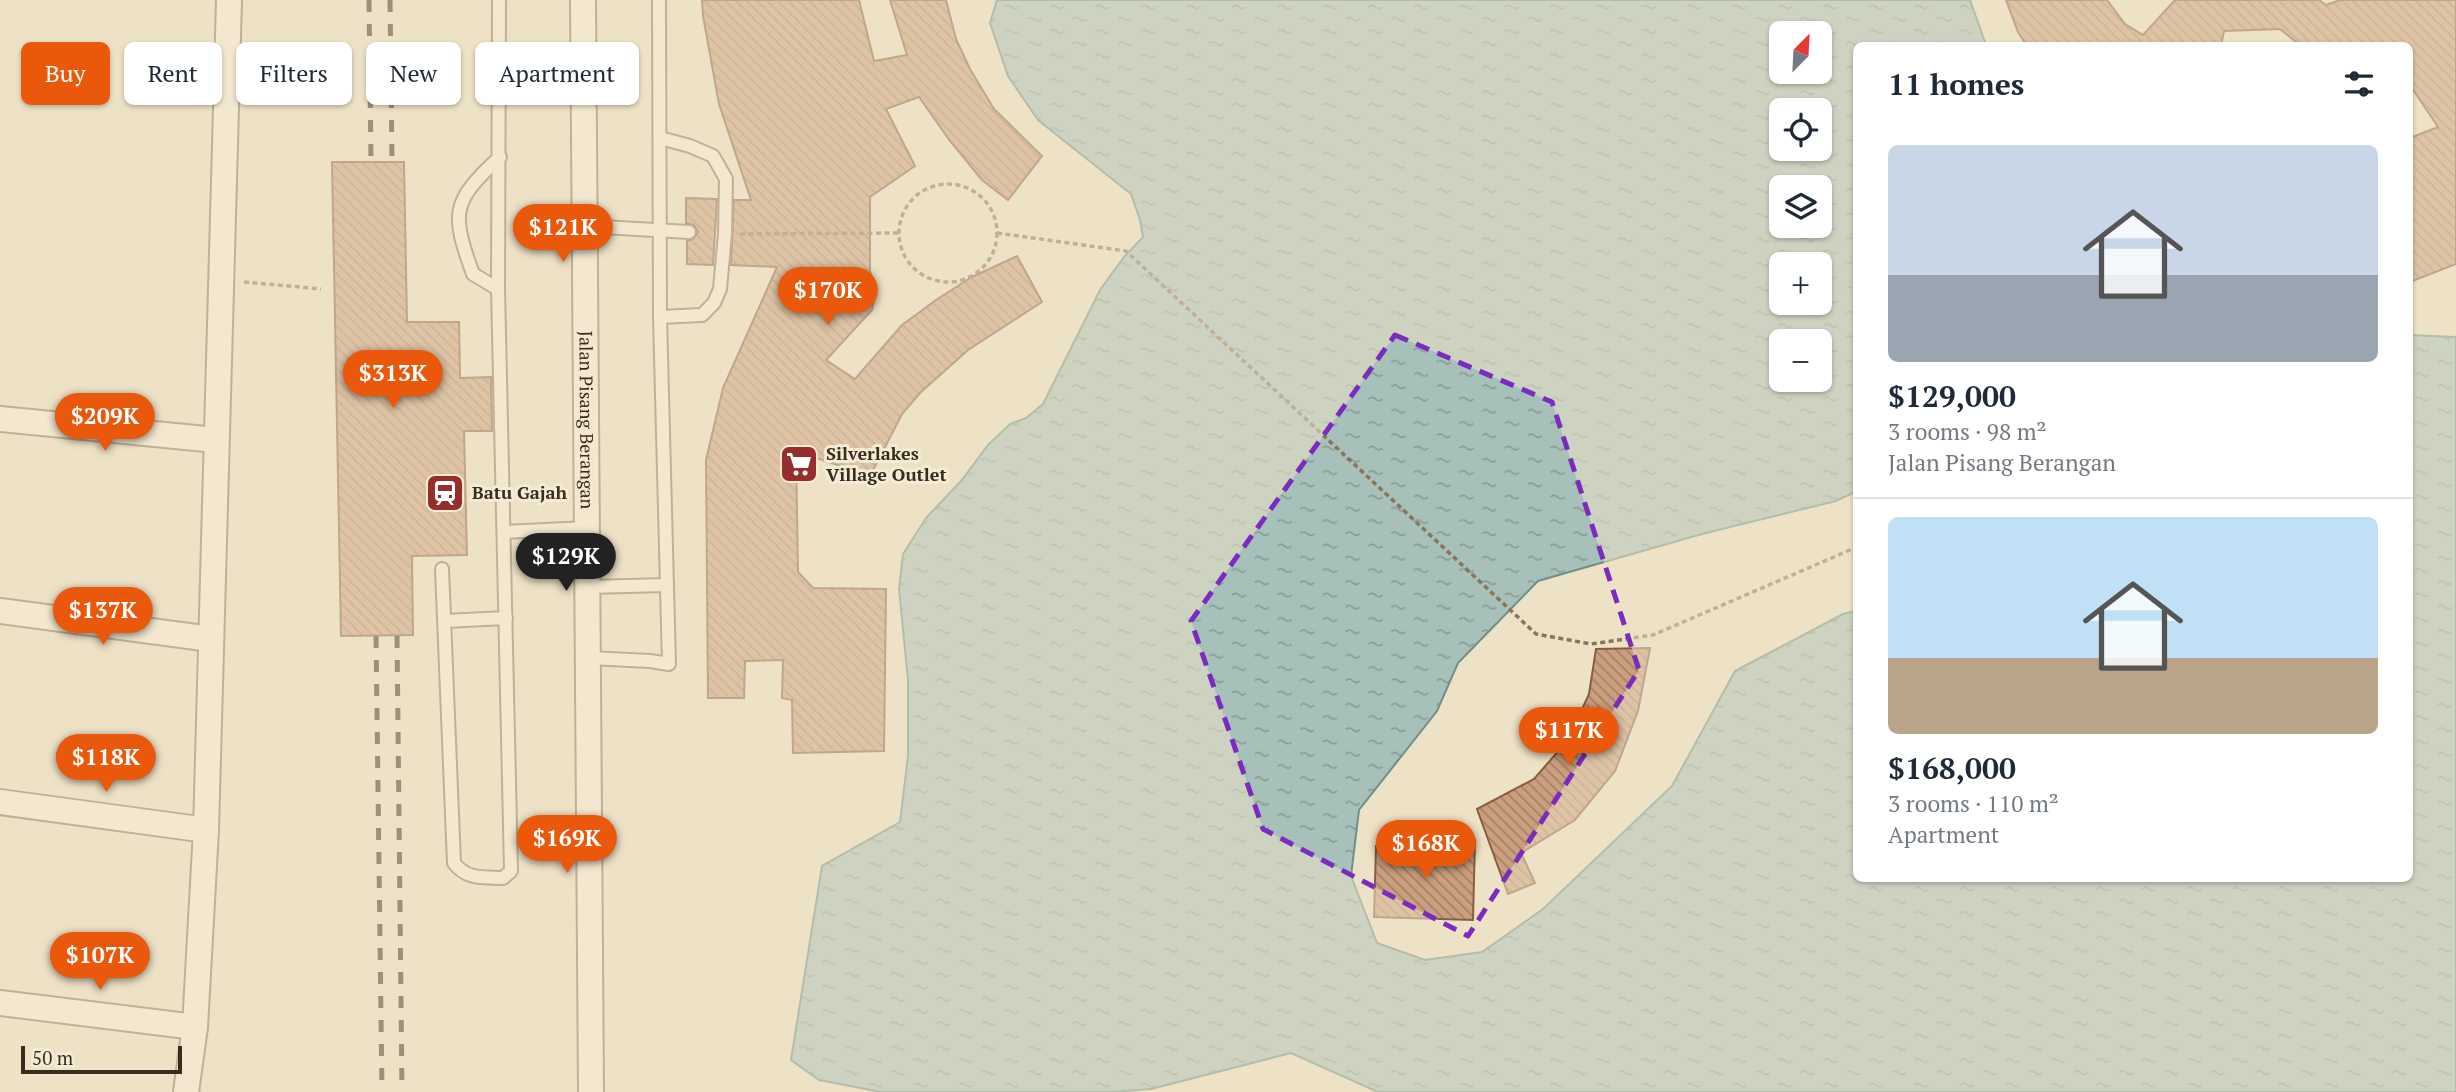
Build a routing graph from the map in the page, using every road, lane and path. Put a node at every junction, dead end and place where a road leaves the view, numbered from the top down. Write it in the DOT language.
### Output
graph roads {
  1 [pos="229,0"];
  2 [pos="499,0"];
  3 [pos="583,0"];
  4 [pos="659,0"];
  5 [pos="660,138"];
  6 [pos="500,157"];
  7 [pos="585,226"];
  8 [pos="660,230"];
  9 [pos="689,232"];
  10 [pos="898,233"];
  11 [pos="997,233"];
  12 [pos="725,234"];
  13 [pos="221,280"];
  14 [pos="321,289"];
  15 [pos="498,289"];
  16 [pos="660,317"];
  17 [pos="0,419"];
  18 [pos="216,440"];
  19 [pos="588,528"];
  20 [pos="504,532"];
  21 [pos="1853,549"];
  22 [pos="442,569"];
  23 [pos="667,585"];
  24 [pos="588,587"];
  25 [pos="0,611"];
  26 [pos="506,618"];
  27 [pos="444,621"];
  28 [pos="211,639"];
  29 [pos="589,658"];
  30 [pos="0,802"];
  31 [pos="206,830"];
  32 [pos="0,1003"];
  33 [pos="195,1027"];
  34 [pos="186,1092"];
  35 [pos="591,1092"];
  1 -- 13 [label="street"];
  2 -- 6 [label="lane"];
  3 -- 7 [label="street, Jalan Pisang Berangan"];
  4 -- 5 [label="lane"];
  5 -- 8 [label="lane"];
  5 -- 12 [label="lane"];
  6 -- 15 [label="lane"];
  6 -- 15 [label="lane"];
  7 -- 8 [label="lane"];
  7 -- 19 [label="street, Jalan Pisang Berangan"];
  8 -- 9 [label="lane"];
  8 -- 16 [label="lane"];
  10 -- 11 [label="path"];
  10 -- 11 [label="path"];
  10 -- 12 [label="path"];
  11 -- 21 [label="path"];
  12 -- 16 [label="lane"];
  13 -- 14 [label="path"];
  13 -- 18 [label="street"];
  15 -- 20 [label="lane"];
  16 -- 23 [label="lane"];
  17 -- 18 [label="street"];
  18 -- 28 [label="street"];
  19 -- 20 [label="lane"];
  19 -- 24 [label="street, Jalan Pisang Berangan"];
  20 -- 26 [label="lane"];
  22 -- 27 [label="lane"];
  23 -- 24 [label="lane"];
  23 -- 29 [label="lane"];
  24 -- 29 [label="street, Jalan Pisang Berangan"];
  25 -- 28 [label="street"];
  26 -- 27 [label="lane"];
  26 -- 27 [label="lane"];
  28 -- 31 [label="street"];
  29 -- 35 [label="street, Jalan Pisang Berangan"];
  30 -- 31 [label="street"];
  31 -- 33 [label="street"];
  32 -- 33 [label="street"];
  33 -- 34 [label="street"];
}
